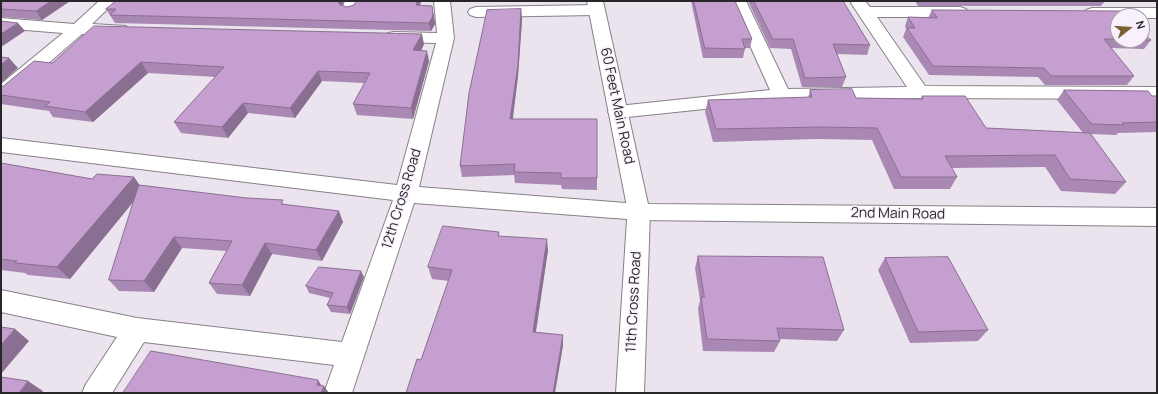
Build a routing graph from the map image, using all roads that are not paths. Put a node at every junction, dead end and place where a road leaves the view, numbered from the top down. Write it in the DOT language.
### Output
graph roads {
  1 [pos="108,1"];
  2 [pos="442,1"];
  3 [pos="738,1"];
  4 [pos="596,5"];
  5 [pos="861,6"];
  6 [pos="476,12"];
  7 [pos="975,12"];
  8 [pos="1078,12"];
  9 [pos="1157,13"];
  10 [pos="1,23"];
  11 [pos="78,29"];
  12 [pos="132,30"];
  13 [pos="375,36"];
  14 [pos="446,38"];
  15 [pos="920,92"];
  16 [pos="1157,93"];
  17 [pos="1,94"];
  18 [pos="781,95"];
  19 [pos="618,112"];
  20 [pos="1,145"];
  21 [pos="406,194"];
  22 [pos="639,212"];
  23 [pos="1157,217"];
  24 [pos="1,301"];
  25 [pos="138,330"];
  26 [pos="351,355"];
  27 [pos="96,393"];
  28 [pos="338,393"];
  29 [pos="630,393"];
  1 -- 11 [label="street"];
  2 -- 14 [label="street, 12th Cross Road"];
  3 -- 18 [label="street"];
  4 -- 6 [label="street"];
  4 -- 19 [label="street, 60 Feet Main Road"];
  5 -- 7 [label="street"];
  5 -- 15 [label="street"];
  8 -- 9 [label="street"];
  10 -- 11 [label="street"];
  11 -- 12 [label="street"];
  11 -- 17 [label="street"];
  13 -- 14 [label="street"];
  14 -- 21 [label="street, 12th Cross Road"];
  15 -- 16 [label="street"];
  15 -- 18 [label="street"];
  18 -- 19 [label="street"];
  19 -- 22 [label="street, 60 Feet Main Road"];
  20 -- 21 [label="street, 2nd Main Road"];
  21 -- 22 [label="street, 2nd Main Road"];
  21 -- 26 [label="street, 12th Cross Road"];
  22 -- 23 [label="street, 2nd Main Road"];
  22 -- 29 [label="street, 11th Cross Road"];
  24 -- 25 [label="street"];
  25 -- 26 [label="street"];
  25 -- 27 [label="street"];
  26 -- 28 [label="street, 12th Cross Road"];
}
